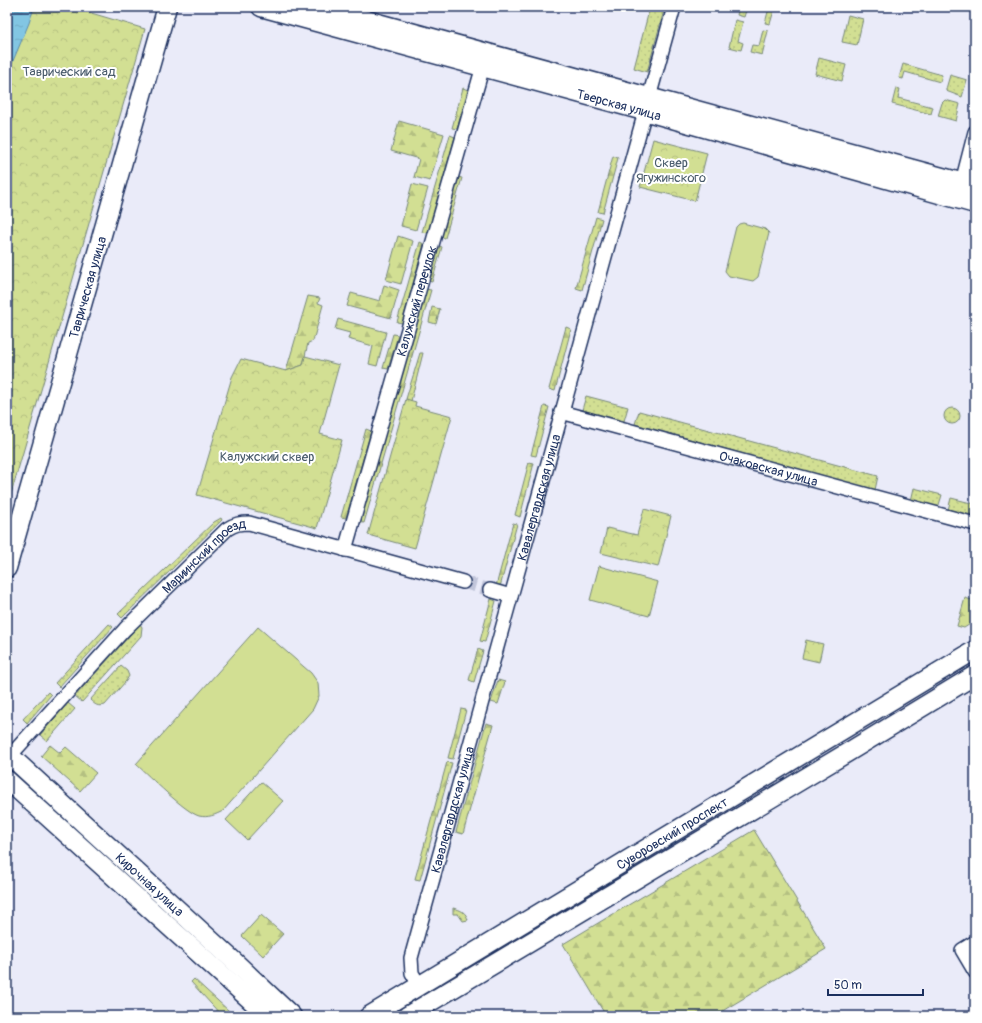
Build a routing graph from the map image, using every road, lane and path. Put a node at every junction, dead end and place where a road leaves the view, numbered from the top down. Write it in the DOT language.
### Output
graph roads {
  1 [pos="167,7"];
  2 [pos="261,7"];
  3 [pos="319,7"];
  4 [pos="674,7"];
  5 [pos="485,60"];
  6 [pos="646,104"];
  7 [pos="975,132"];
  8 [pos="965,189"];
  9 [pos="975,204"];
  10 [pos="561,412"];
  11 [pos="975,524"];
  12 [pos="344,550"];
  13 [pos="7,568"];
  14 [pos="463,582"];
  15 [pos="490,590"];
  16 [pos="510,596"];
  17 [pos="975,650"];
  18 [pos="975,675"];
  19 [pos="8,754"];
  20 [pos="7,780"];
  21 [pos="975,942"];
  22 [pos="975,972"];
  23 [pos="419,985"];
  24 [pos="268,1016"];
  25 [pos="292,1016"];
  26 [pos="369,1016"];
  27 [pos="407,1016"];
  1 -- 13 [label="main road, Таврическая улица"];
  2 -- 5 [label="main road, Тверская улица"];
  3 -- 5 [label="main road, Тверская улица"];
  4 -- 6 [label="street, Кавалергардская улица"];
  5 -- 6 [label="main road, Тверская улица"];
  5 -- 12 [label="street, Калужский переулок"];
  6 -- 8 [label="main road, Тверская улица"];
  6 -- 10 [label="street, Кавалергардская улица"];
  7 -- 8 [label="street"];
  8 -- 9 [label="main road, Тверская улица"];
  10 -- 11 [label="street, Очаковская улица"];
  10 -- 16 [label="street, Кавалергардская улица"];
  12 -- 14 [label="street, Мариинский проезд"];
  12 -- 19 [label="street, Мариинский проезд"];
  15 -- 16 [label="street"];
  16 -- 23 [label="street, Кавалергардская улица"];
  17 -- 23 [label="main road, Суворовский проспект"];
  18 -- 27 [label="main road, Суворовский проспект"];
  19 -- 25 [label="main road, Кирочная улица"];
  20 -- 24 [label="main road, Кирочная улица"];
  21 -- 22 [label="street"];
  23 -- 26 [label="main road, Суворовский проспект"];
}
